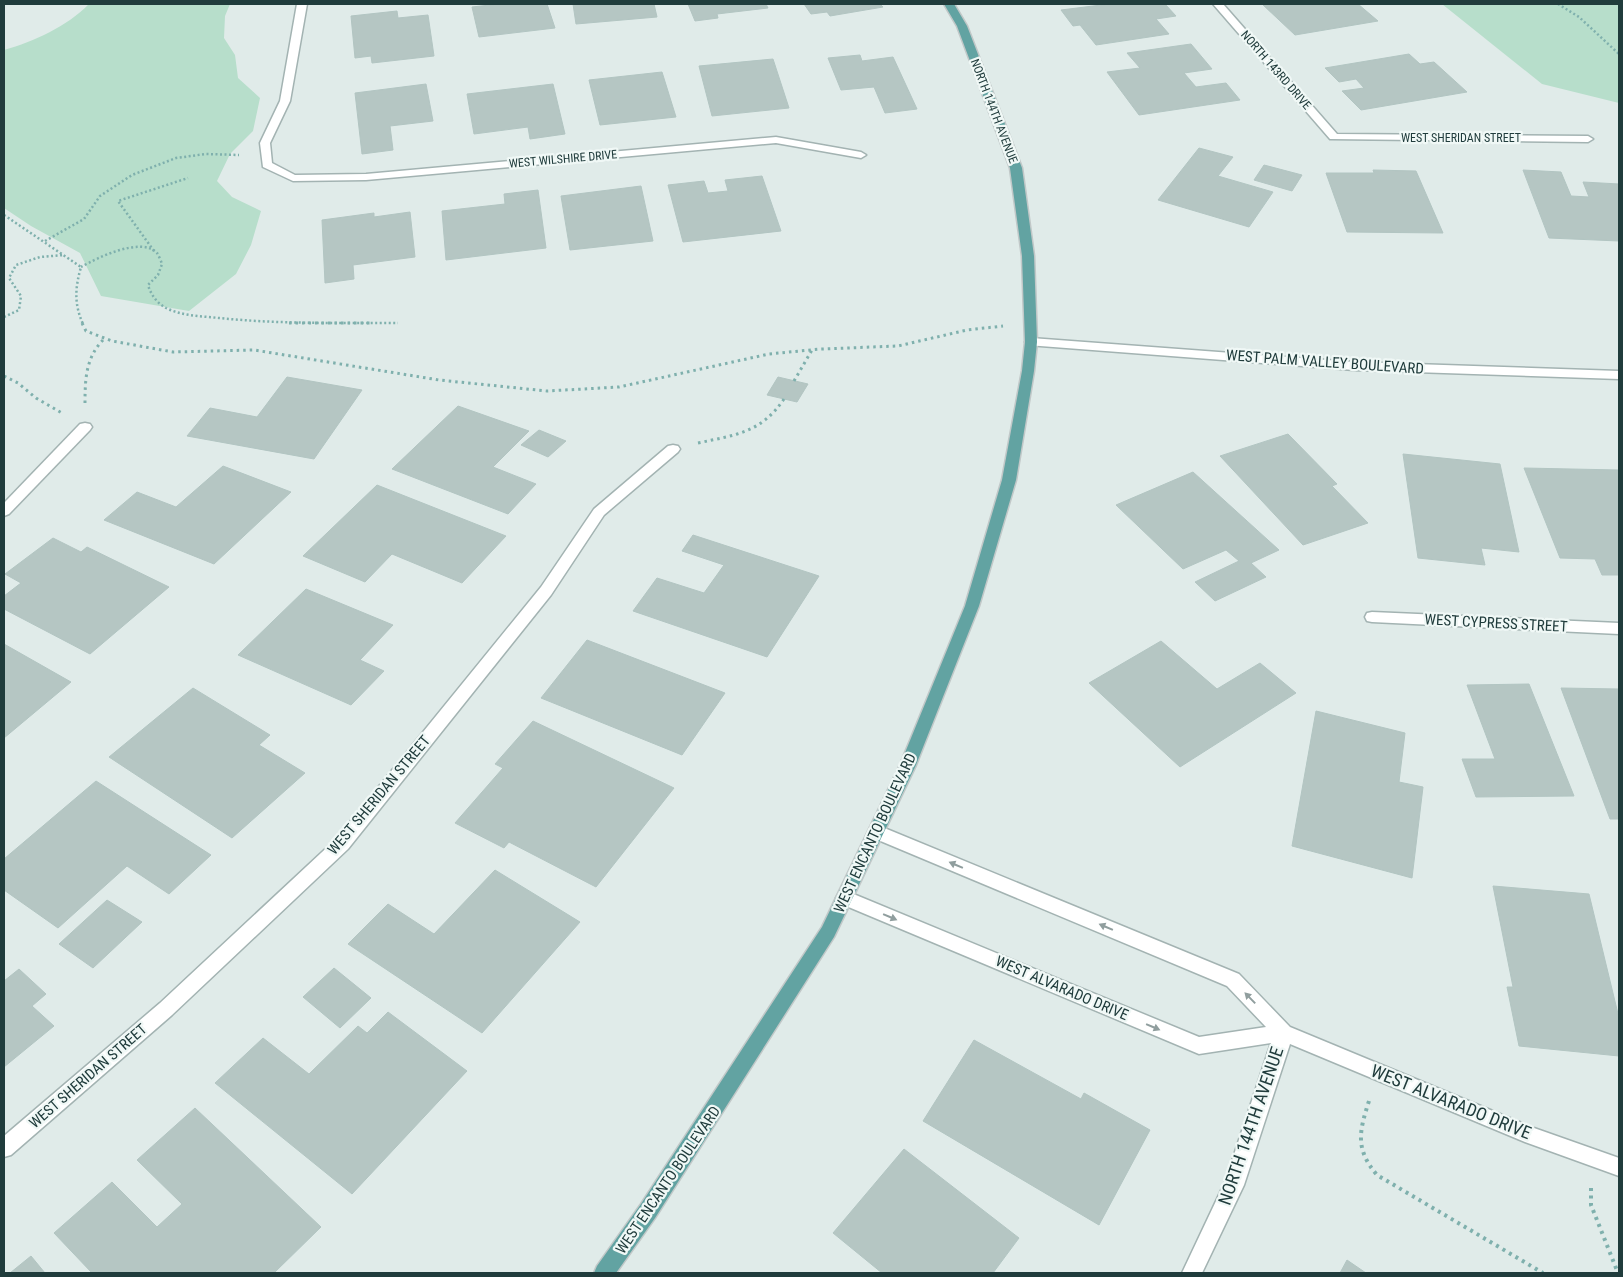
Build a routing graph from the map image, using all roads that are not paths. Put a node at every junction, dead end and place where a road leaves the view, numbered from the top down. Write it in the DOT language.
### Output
graph roads {
  1 [pos="302,4"];
  2 [pos="949,4"];
  3 [pos="1218,4"];
  4 [pos="1334,137"];
  5 [pos="1588,139"];
  6 [pos="861,155"];
  7 [pos="1031,342"];
  8 [pos="1619,375"];
  9 [pos="85,427"];
  10 [pos="673,449"];
  11 [pos="4,511"];
  12 [pos="1372,617"];
  13 [pos="1619,629"];
  14 [pos="877,832"];
  15 [pos="845,898"];
  16 [pos="1284,1033"];
  17 [pos="4,1148"];
  18 [pos="1619,1168"];
  19 [pos="604,1273"];
  20 [pos="1192,1273"];
  1 -- 6 [label="street, WEST WILSHIRE DRIVE"];
  2 -- 7 [label="main road, NORTH 144TH AVENUE"];
  3 -- 4 [label="street, NORTH 143RD DRIVE"];
  4 -- 5 [label="street, WEST SHERIDAN STREET"];
  7 -- 8 [label="street, WEST PALM VALLEY BOULEVARD"];
  7 -- 14 [label="main road, WEST ENCANTO BOULEVARD"];
  9 -- 11 [label="street"];
  10 -- 17 [label="street, WEST SHERIDAN STREET"];
  12 -- 13 [label="street, WEST CYPRESS STREET"];
  14 -- 15 [label="main road, WEST ENCANTO BOULEVARD"];
  16 -- 14 [label="street, WEST ALVARADO DRIVE, one-way"];
  15 -- 16 [label="street, WEST ALVARADO DRIVE, one-way"];
  15 -- 19 [label="main road, WEST ENCANTO BOULEVARD"];
  16 -- 18 [label="street, WEST ALVARADO DRIVE"];
  16 -- 20 [label="street, NORTH 144TH AVENUE"];
}
